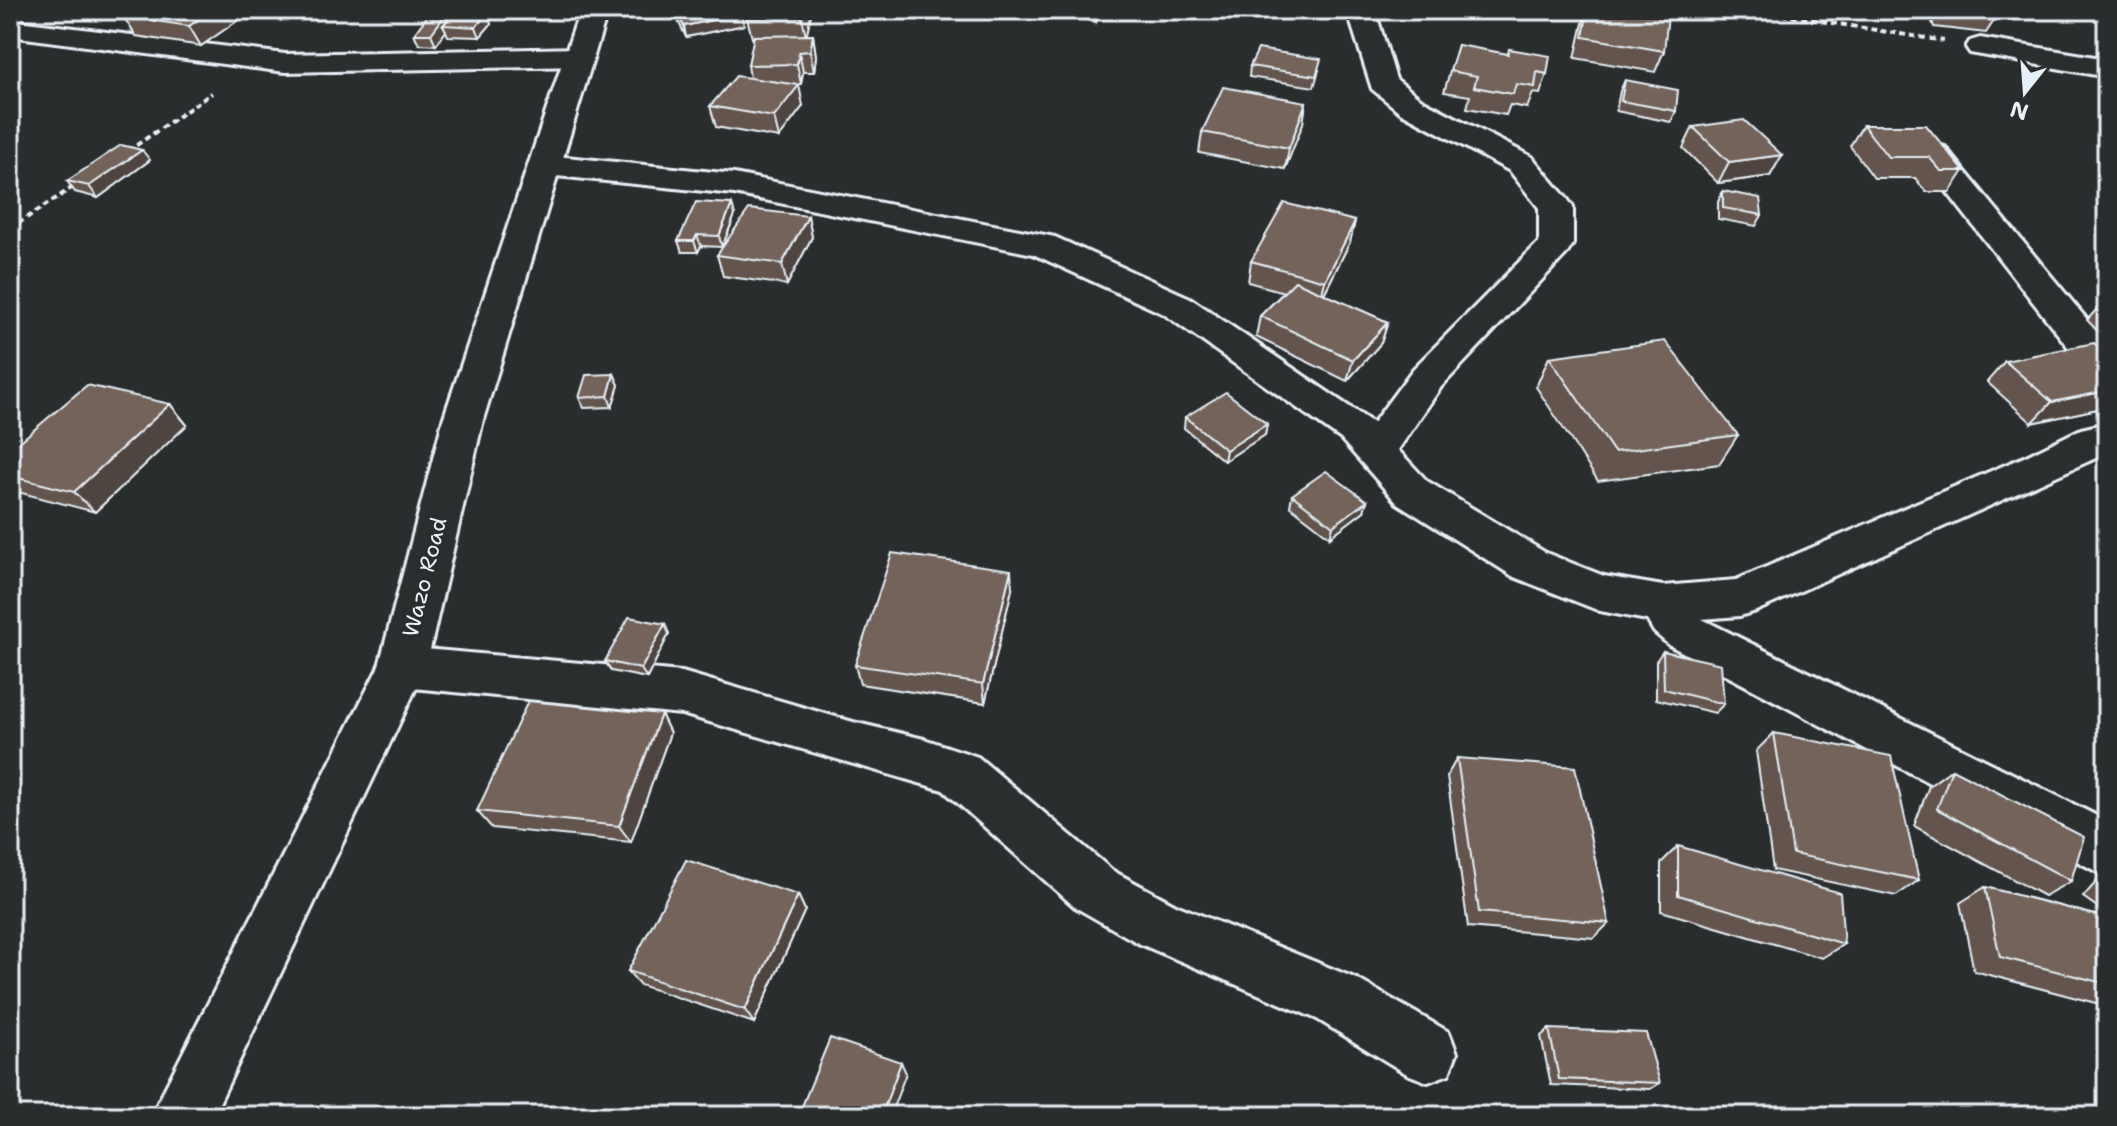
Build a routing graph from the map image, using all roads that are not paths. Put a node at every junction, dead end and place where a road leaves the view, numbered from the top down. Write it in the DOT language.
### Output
graph roads {
  1 [pos="594,10"];
  2 [pos="1361,10"];
  3 [pos="10,28"];
  4 [pos="1980,47"];
  5 [pos="580,57"];
  6 [pos="2107,68"];
  7 [pos="1934,154"];
  8 [pos="546,165"];
  9 [pos="2107,370"];
  10 [pos="2107,438"];
  11 [pos="1375,451"];
  12 [pos="1663,604"];
  13 [pos="402,667"];
  14 [pos="2107,852"];
  15 [pos="1428,1053"];
  16 [pos="181,1116"];
  1 -- 5 [label="street, Wazo Road"];
  2 -- 11 [label="street"];
  3 -- 5 [label="street"];
  4 -- 6 [label="street"];
  5 -- 8 [label="street, Wazo Road"];
  7 -- 9 [label="street"];
  8 -- 11 [label="street"];
  8 -- 13 [label="street, Wazo Road"];
  10 -- 12 [label="street"];
  11 -- 12 [label="street"];
  12 -- 14 [label="street"];
  13 -- 15 [label="street"];
  13 -- 16 [label="street, Wazo Road"];
}
